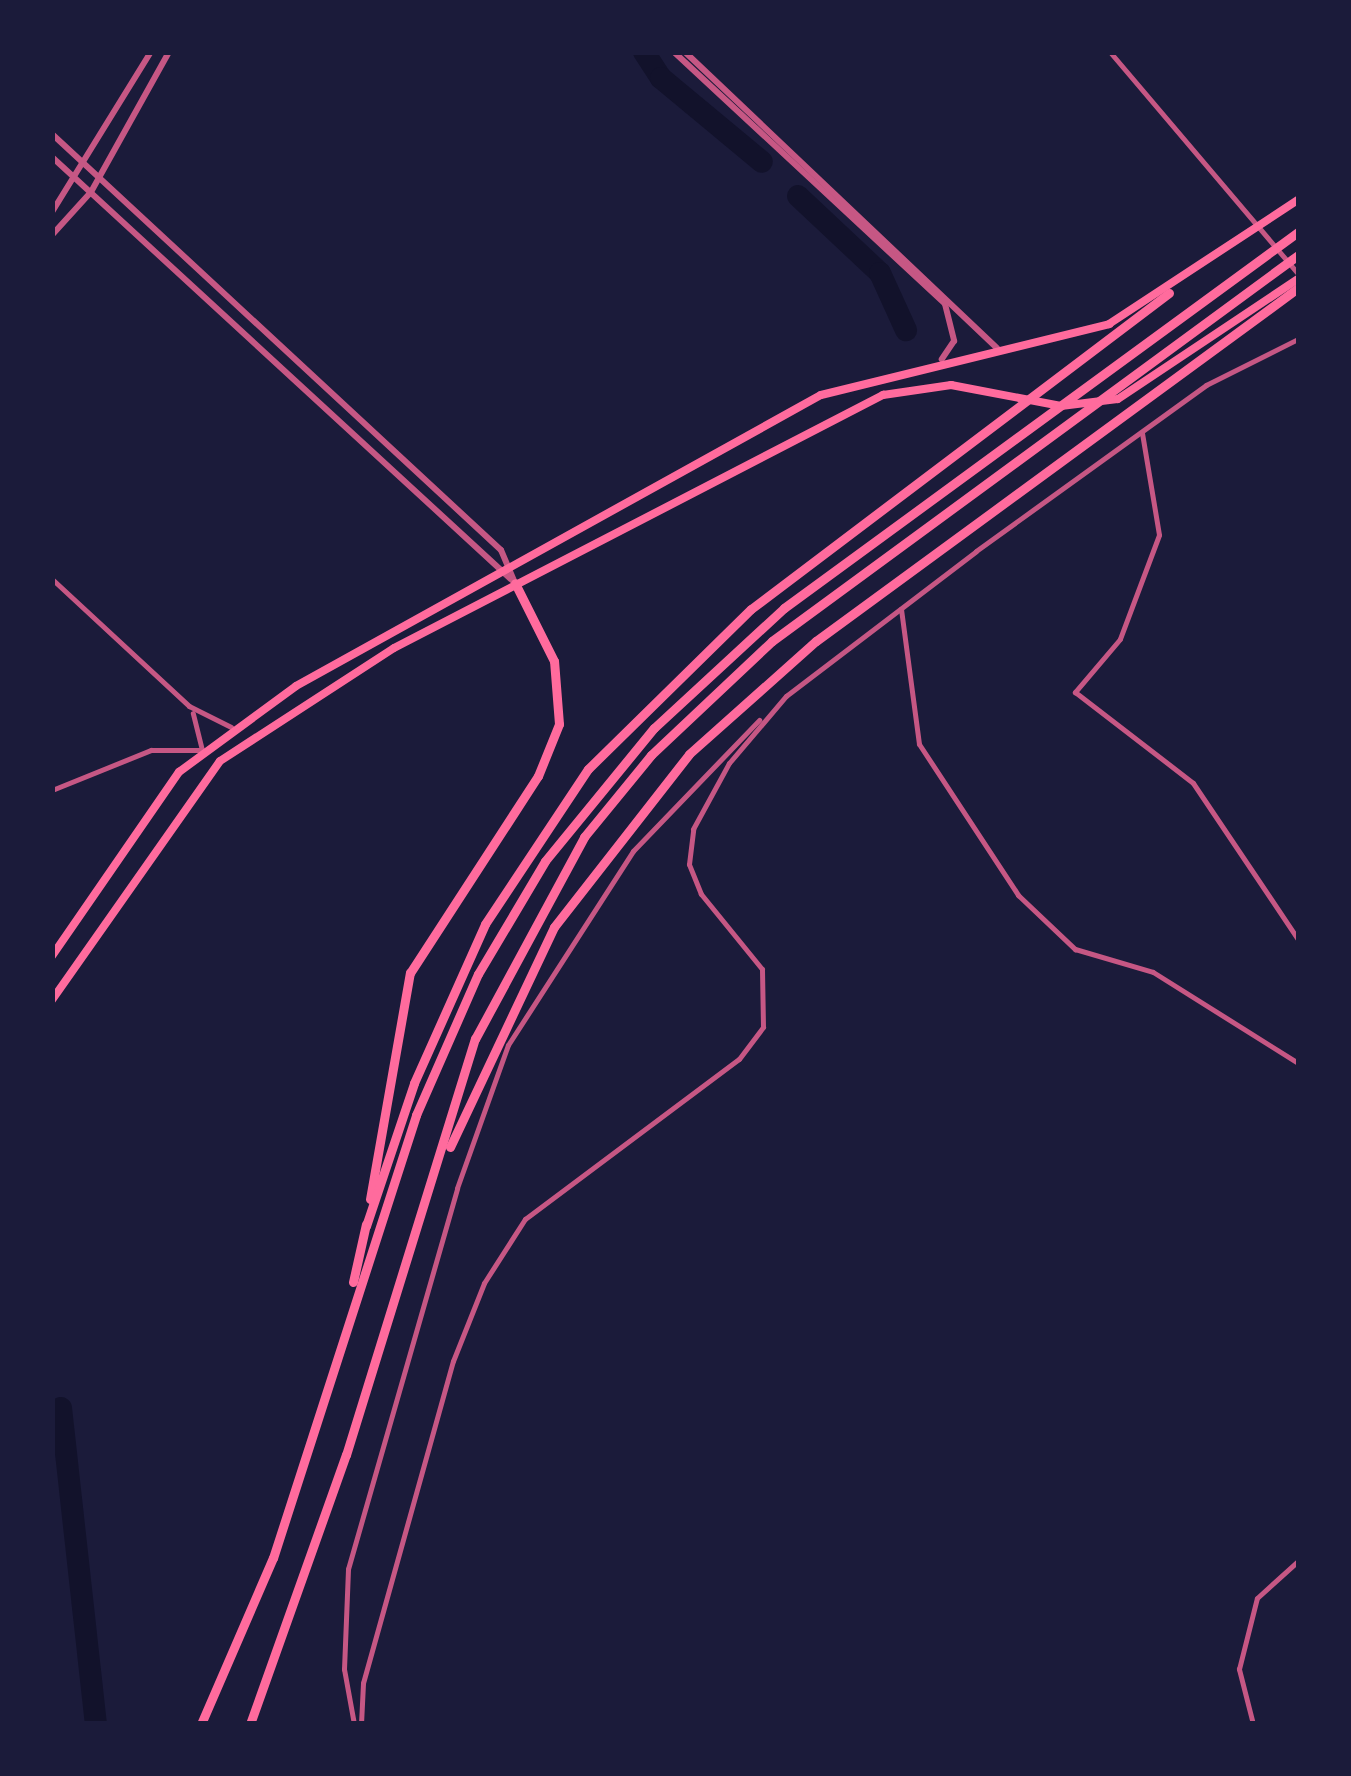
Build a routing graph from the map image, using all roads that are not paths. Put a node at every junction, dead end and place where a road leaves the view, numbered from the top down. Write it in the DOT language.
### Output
graph roads {
  1 [pos="151,52"];
  2 [pos="169,52"];
  3 [pos="674,52"];
  4 [pos="685,52"];
  5 [pos="1110,52"];
  6 [pos="52,134"];
  7 [pos="52,156"];
  8 [pos="85,164"];
  9 [pos="100,178"];
  10 [pos="77,179"];
  11 [pos="92,192"];
  12 [pos="1298,200"];
  13 [pos="52,212"];
  14 [pos="1258,229"];
  15 [pos="1298,232"];
  16 [pos="52,235"];
  17 [pos="1298,254"];
  18 [pos="1298,276"];
  19 [pos="1298,288"];
  20 [pos="1168,293"];
  21 [pos="1298,340"];
  22 [pos="996,348"];
  23 [pos="942,359"];
  24 [pos="1142,433"];
  25 [pos="508,566"];
  26 [pos="494,574"];
  27 [pos="52,579"];
  28 [pos="515,583"];
  29 [pos="901,608"];
  30 [pos="189,706"];
  31 [pos="765,715"];
  32 [pos="232,727"];
  33 [pos="202,750"];
  34 [pos="52,790"];
  35 [pos="1298,940"];
  36 [pos="52,956"];
  37 [pos="52,1000"];
  38 [pos="1298,1064"];
  39 [pos="439,1172"];
  40 [pos="366,1226"];
  41 [pos="338,1343"];
  42 [pos="1298,1562"];
  43 [pos="201,1724"];
  44 [pos="250,1724"];
  45 [pos="358,1724"];
  46 [pos="1253,1724"];
  1 -- 8 [label="street"];
  2 -- 9 [label="street"];
  3 -- 23 [label="street"];
  4 -- 22 [label="street"];
  5 -- 14 [label="street"];
  6 -- 8 [label="street"];
  7 -- 10 [label="street"];
  8 -- 9 [label="street"];
  8 -- 10 [label="street"];
  9 -- 11 [label="street"];
  9 -- 25 [label="street"];
  10 -- 11 [label="street"];
  10 -- 13 [label="street"];
  11 -- 16 [label="street"];
  11 -- 26 [label="street"];
  12 -- 14 [label="main road"];
  14 -- 18 [label="street"];
  14 -- 20 [label="main road"];
  15 -- 41 [label="highway"];
  17 -- 39 [label="highway"];
  18 -- 28 [label="main road"];
  19 -- 39 [label="highway"];
  20 -- 22 [label="main road"];
  20 -- 40 [label="highway"];
  21 -- 24 [label="street"];
  22 -- 23 [label="main road"];
  23 -- 25 [label="main road"];
  24 -- 29 [label="street"];
  24 -- 35 [label="street"];
  25 -- 26 [label="main road"];
  25 -- 28 [label="street"];
  26 -- 28 [label="street"];
  26 -- 32 [label="main road"];
  27 -- 30 [label="street"];
  28 -- 37 [label="main road"];
  28 -- 40 [label="highway"];
  29 -- 31 [label="street"];
  29 -- 38 [label="street"];
  30 -- 32 [label="street"];
  30 -- 33 [label="street"];
  31 -- 45 [label="street"];
  31 -- 45 [label="street"];
  32 -- 33 [label="main road"];
  33 -- 34 [label="street"];
  33 -- 36 [label="main road"];
  39 -- 44 [label="highway"];
  40 -- 41 [label="highway"];
  41 -- 43 [label="highway"];
  42 -- 46 [label="street"];
}
